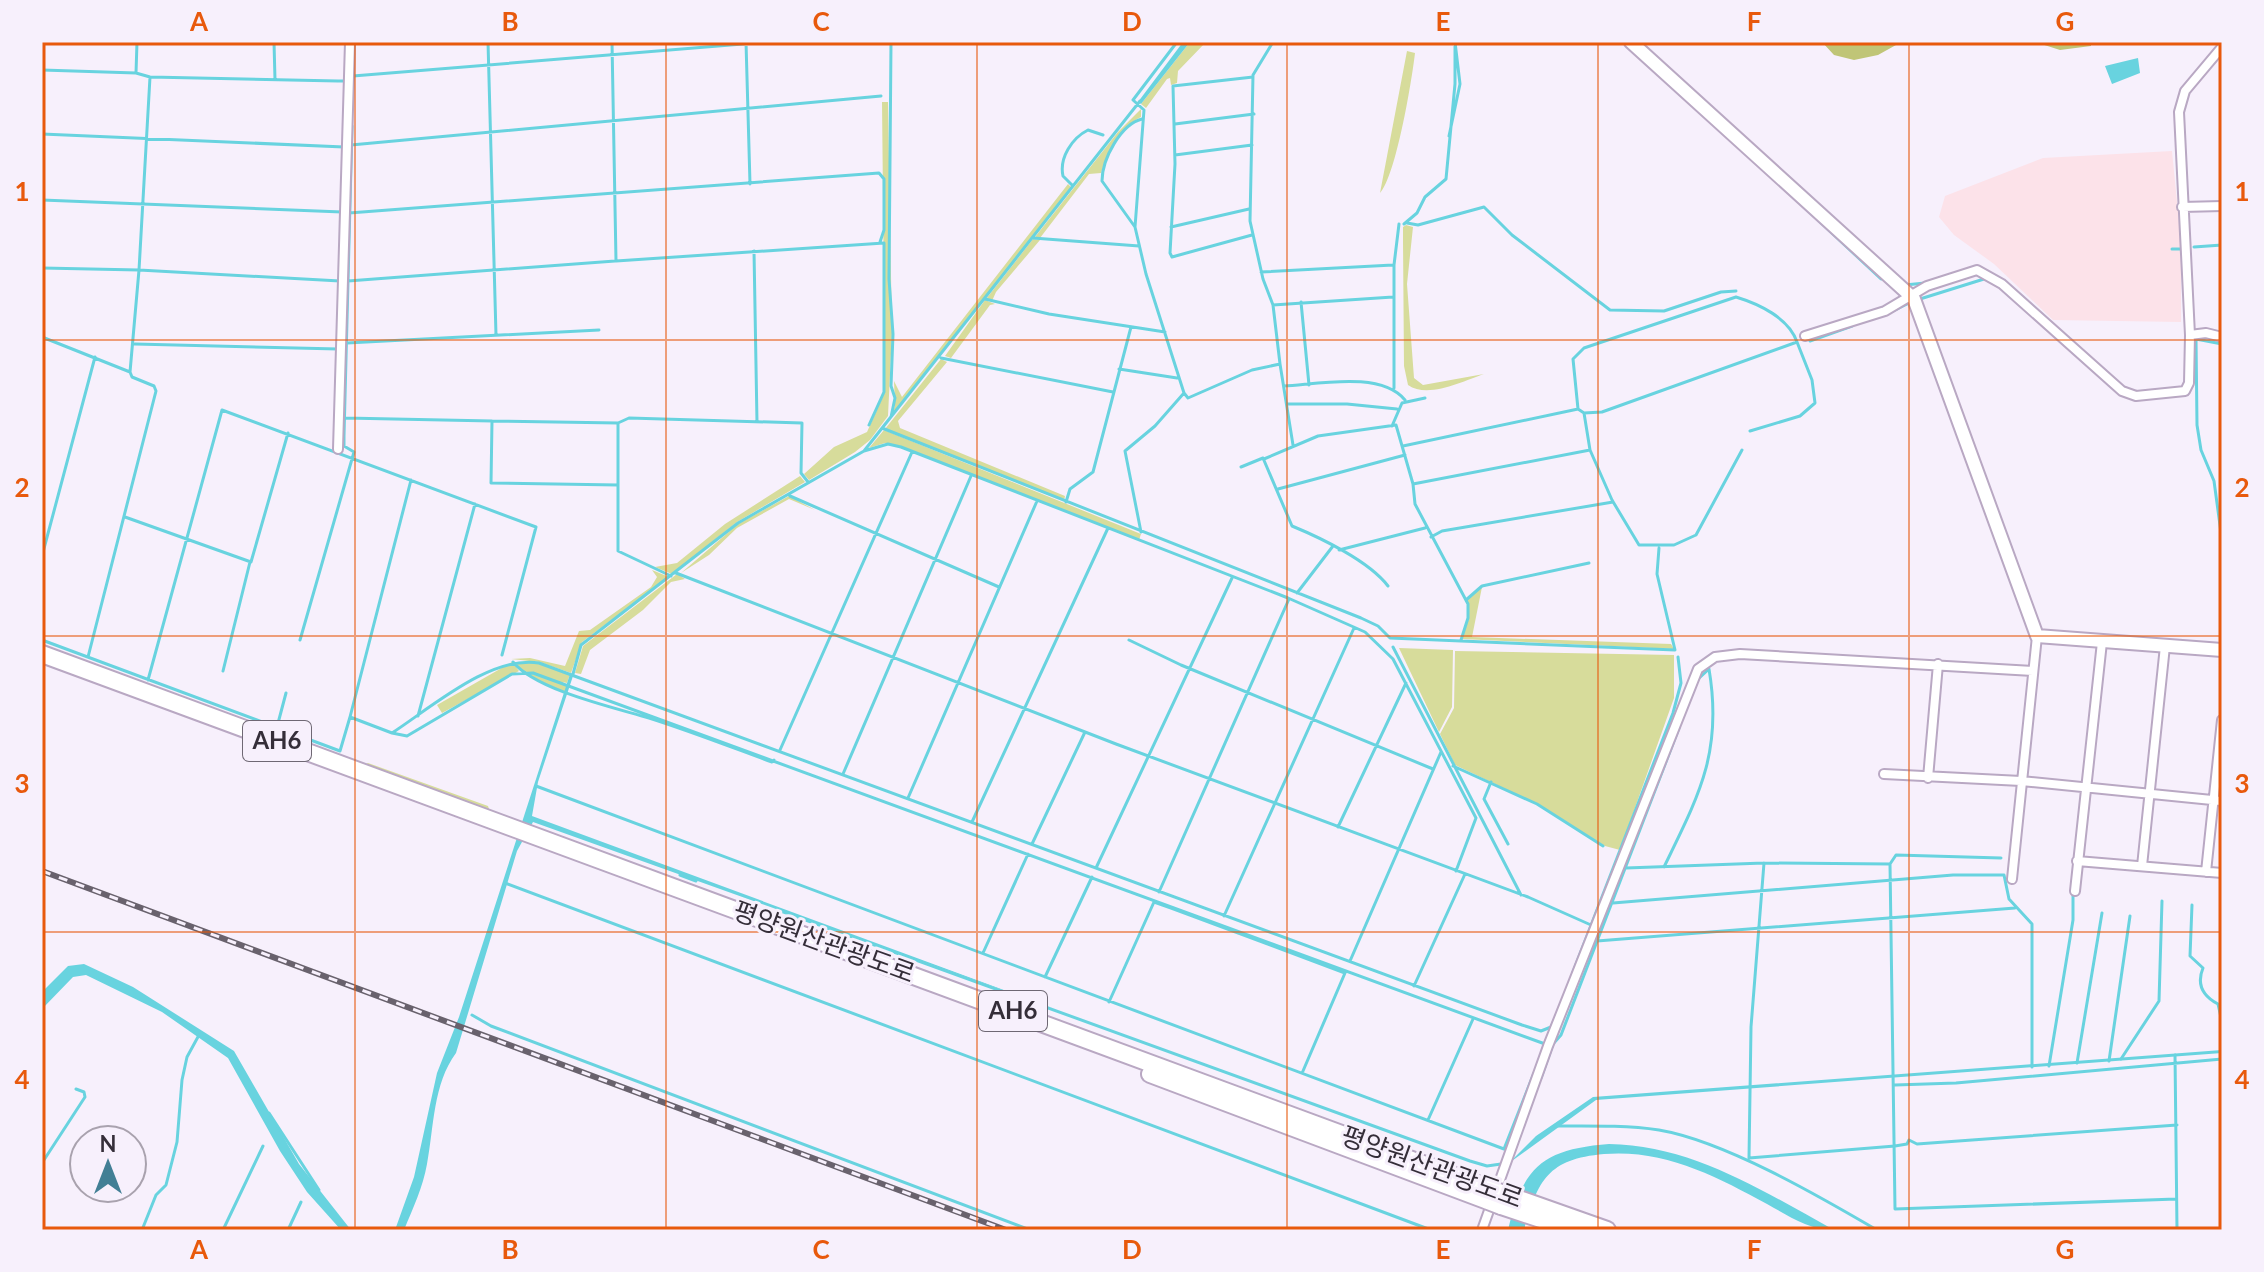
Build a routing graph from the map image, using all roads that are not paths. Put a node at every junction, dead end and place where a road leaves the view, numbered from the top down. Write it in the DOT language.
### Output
graph roads {
  1 [pos="350,42"];
  2 [pos="1631,42"];
  3 [pos="2222,47"];
  4 [pos="2222,206"];
  5 [pos="2182,207"];
  6 [pos="1911,295"];
  7 [pos="2190,335"];
  8 [pos="1805,336"];
  9 [pos="2222,337"];
  10 [pos="338,449"];
  11 [pos="2037,636"];
  12 [pos="2102,642"];
  13 [pos="2165,646"];
  14 [pos="2222,650"];
  15 [pos="42,654"];
  16 [pos="42,663"];
  17 [pos="1938,664"];
  18 [pos="2033,671"];
  19 [pos="2222,720"];
  20 [pos="1884,774"];
  21 [pos="1928,778"];
  22 [pos="2021,781"];
  23 [pos="2085,788"];
  24 [pos="2149,794"];
  25 [pos="2218,801"];
  26 [pos="510,831"];
  27 [pos="2077,861"];
  28 [pos="2142,866"];
  29 [pos="2206,872"];
  30 [pos="2222,873"];
  31 [pos="2012,879"];
  32 [pos="2075,891"];
  33 [pos="1536,1212"];
  34 [pos="1482,1230"];
  35 [pos="1575,1230"];
  36 [pos="1607,1230"];
  1 -- 10 [label="street"];
  2 -- 6 [label="street"];
  3 -- 5 [label="street"];
  4 -- 5 [label="street"];
  5 -- 7 [label="street"];
  6 -- 7 [label="street"];
  6 -- 8 [label="street"];
  6 -- 11 [label="street"];
  7 -- 9 [label="street"];
  11 -- 12 [label="street"];
  11 -- 18 [label="street"];
  12 -- 13 [label="street"];
  12 -- 23 [label="street"];
  13 -- 14 [label="street"];
  13 -- 24 [label="street"];
  15 -- 26 [label="highway, 평양원산관광도로 / AH6"];
  16 -- 26 [label="highway"];
  17 -- 18 [label="street"];
  17 -- 21 [label="street"];
  17 -- 34 [label="street"];
  18 -- 22 [label="street"];
  19 -- 25 [label="street"];
  20 -- 21 [label="street"];
  21 -- 22 [label="street"];
  22 -- 23 [label="street"];
  22 -- 31 [label="street"];
  23 -- 24 [label="street"];
  23 -- 27 [label="street"];
  24 -- 25 [label="street"];
  24 -- 28 [label="street"];
  25 -- 29 [label="street"];
  26 -- 33 [label="highway, 평양원산관광도로 / AH6"];
  27 -- 28 [label="street"];
  27 -- 32 [label="street"];
  28 -- 29 [label="street"];
  29 -- 30 [label="street"];
  33 -- 35 [label="highway"];
  33 -- 36 [label="highway, 평양원산관광도로 / AH6"];
}
